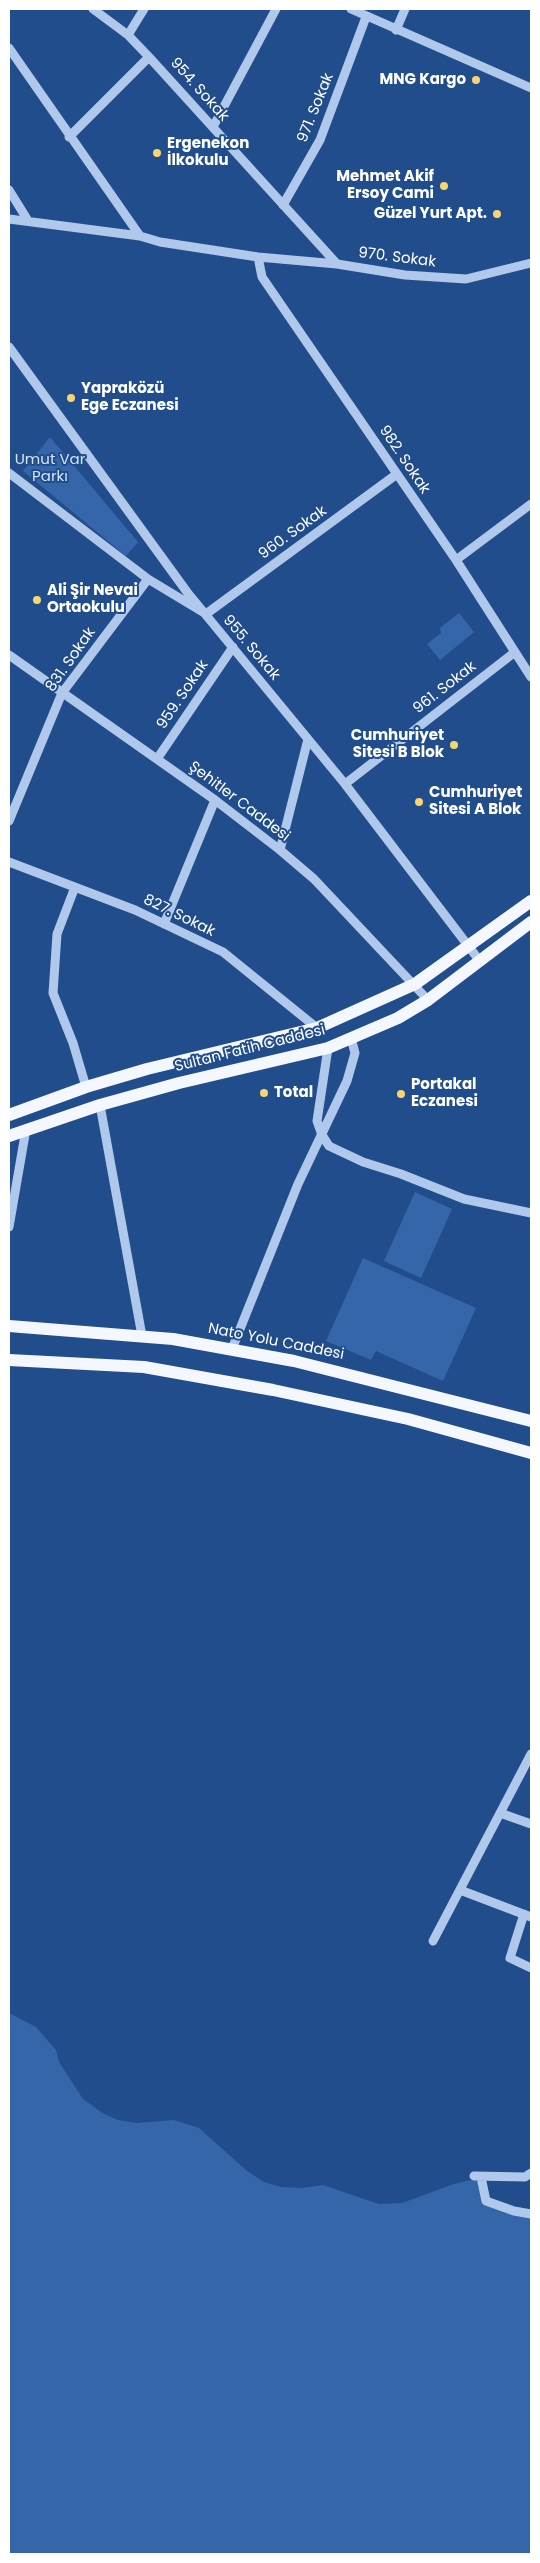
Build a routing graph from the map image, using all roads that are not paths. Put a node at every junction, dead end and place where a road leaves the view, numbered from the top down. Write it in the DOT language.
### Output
graph roads {
  1 [pos="94,9"];
  2 [pos="144,9"];
  3 [pos="276,9"];
  4 [pos="351,9"];
  5 [pos="405,9"];
  6 [pos="366,17"];
  7 [pos="396,30"];
  8 [pos="128,35"];
  9 [pos="9,48"];
  10 [pos="150,57"];
  11 [pos="531,88"];
  12 [pos="213,127"];
  13 [pos="70,137"];
  14 [pos="9,190"];
  15 [pos="283,205"];
  16 [pos="9,219"];
  17 [pos="27,220"];
  18 [pos="140,236"];
  19 [pos="258,257"];
  20 [pos="337,264"];
  21 [pos="531,264"];
  22 [pos="9,347"];
  23 [pos="9,473"];
  24 [pos="397,474"];
  25 [pos="531,504"];
  26 [pos="456,560"];
  27 [pos="148,579"];
  28 [pos="206,614"];
  29 [pos="233,647"];
  30 [pos="515,652"];
  31 [pos="9,655"];
  32 [pos="531,677"];
  33 [pos="62,692"];
  34 [pos="308,739"];
  35 [pos="156,759"];
  36 [pos="346,784"];
  37 [pos="216,800"];
  38 [pos="9,821"];
  39 [pos="280,850"];
  40 [pos="9,862"];
  41 [pos="74,887"];
  42 [pos="531,901"];
  43 [pos="531,922"];
  44 [pos="164,924"];
  45 [pos="470,944"];
  46 [pos="480,960"];
  47 [pos="415,984"];
  48 [pos="428,1000"];
  49 [pos="317,1028"];
  50 [pos="351,1038"];
  51 [pos="328,1048"];
  52 [pos="86,1087"];
  53 [pos="100,1105"];
  54 [pos="9,1115"];
  55 [pos="26,1129"];
  56 [pos="322,1135"];
  57 [pos="9,1136"];
  58 [pos="531,1212"];
  59 [pos="9,1226"];
  60 [pos="9,1326"];
  61 [pos="142,1336"];
  62 [pos="232,1349"];
  63 [pos="9,1360"];
  64 [pos="531,1421"];
  65 [pos="531,1453"];
  66 [pos="531,1754"];
  67 [pos="500,1813"];
  68 [pos="531,1824"];
  69 [pos="460,1890"];
  70 [pos="528,1916"];
  71 [pos="433,1941"];
  72 [pos="531,1968"];
  73 [pos="531,2173"];
  74 [pos="531,2214"];
  1 -- 8 [label="street, 954. Sokak"];
  2 -- 8 [label="street"];
  3 -- 12 [label="street"];
  4 -- 6 [label="street"];
  5 -- 7 [label="street"];
  6 -- 7 [label="street"];
  6 -- 15 [label="street, 971. Sokak"];
  7 -- 11 [label="street"];
  8 -- 10 [label="street, 954. Sokak"];
  9 -- 13 [label="street"];
  10 -- 12 [label="street, 954. Sokak"];
  10 -- 13 [label="street"];
  12 -- 15 [label="street, 954. Sokak"];
  13 -- 18 [label="street"];
  14 -- 17 [label="street"];
  15 -- 20 [label="street, 954. Sokak"];
  16 -- 17 [label="street, 970. Sokak"];
  17 -- 18 [label="street, 970. Sokak"];
  18 -- 19 [label="street, 970. Sokak"];
  19 -- 20 [label="street, 970. Sokak"];
  19 -- 24 [label="street, 982. Sokak"];
  20 -- 21 [label="street, 970. Sokak"];
  22 -- 28 [label="street, 955. Sokak"];
  23 -- 27 [label="street"];
  24 -- 26 [label="street, 982. Sokak"];
  24 -- 28 [label="street, 960. Sokak"];
  25 -- 26 [label="street"];
  26 -- 30 [label="street, 982. Sokak"];
  27 -- 28 [label="street"];
  27 -- 33 [label="street, 831. Sokak"];
  28 -- 29 [label="street, 955. Sokak"];
  29 -- 34 [label="street, 955. Sokak"];
  29 -- 35 [label="street, 959. Sokak"];
  30 -- 32 [label="street, 982. Sokak"];
  30 -- 36 [label="street, 961. Sokak"];
  31 -- 33 [label="street, Şehitler Caddesi"];
  33 -- 35 [label="street, Şehitler Caddesi"];
  33 -- 38 [label="street, 831. Sokak"];
  34 -- 36 [label="street, 955. Sokak"];
  34 -- 39 [label="street"];
  35 -- 37 [label="street, Şehitler Caddesi"];
  36 -- 45 [label="street, 955. Sokak"];
  37 -- 39 [label="street, Şehitler Caddesi"];
  37 -- 44 [label="street"];
  39 -- 47 [label="street, Şehitler Caddesi"];
  40 -- 41 [label="street, 827. Sokak"];
  41 -- 44 [label="street, 827. Sokak"];
  41 -- 52 [label="street"];
  42 -- 45 [label="main road, Sultan Fatih Caddesi"];
  43 -- 46 [label="main road, Sultan Fatih Caddesi"];
  44 -- 49 [label="street, 827. Sokak"];
  45 -- 46 [label="street, 955. Sokak"];
  45 -- 47 [label="main road, Sultan Fatih Caddesi"];
  46 -- 48 [label="main road, Sultan Fatih Caddesi"];
  47 -- 48 [label="street, Şehitler Caddesi"];
  47 -- 49 [label="main road, Sultan Fatih Caddesi"];
  48 -- 50 [label="main road, Sultan Fatih Caddesi"];
  49 -- 52 [label="main road, Sultan Fatih Caddesi"];
  50 -- 51 [label="main road, Sultan Fatih Caddesi"];
  50 -- 56 [label="street"];
  51 -- 53 [label="main road, Sultan Fatih Caddesi"];
  51 -- 56 [label="street"];
  52 -- 54 [label="main road, Sultan Fatih Caddesi"];
  53 -- 55 [label="main road, Sultan Fatih Caddesi"];
  53 -- 61 [label="street"];
  55 -- 57 [label="main road, Sultan Fatih Caddesi"];
  55 -- 59 [label="street"];
  56 -- 58 [label="street"];
  56 -- 62 [label="street"];
  60 -- 61 [label="main road, Nato Yolu Caddesi"];
  61 -- 62 [label="main road, Nato Yolu Caddesi"];
  62 -- 64 [label="main road, Nato Yolu Caddesi"];
  63 -- 65 [label="main road"];
  66 -- 67 [label="street"];
  67 -- 68 [label="street"];
  67 -- 69 [label="street"];
  69 -- 70 [label="street"];
  69 -- 71 [label="street"];
  70 -- 72 [label="street"];
  73 -- 74 [label="street"];
}
